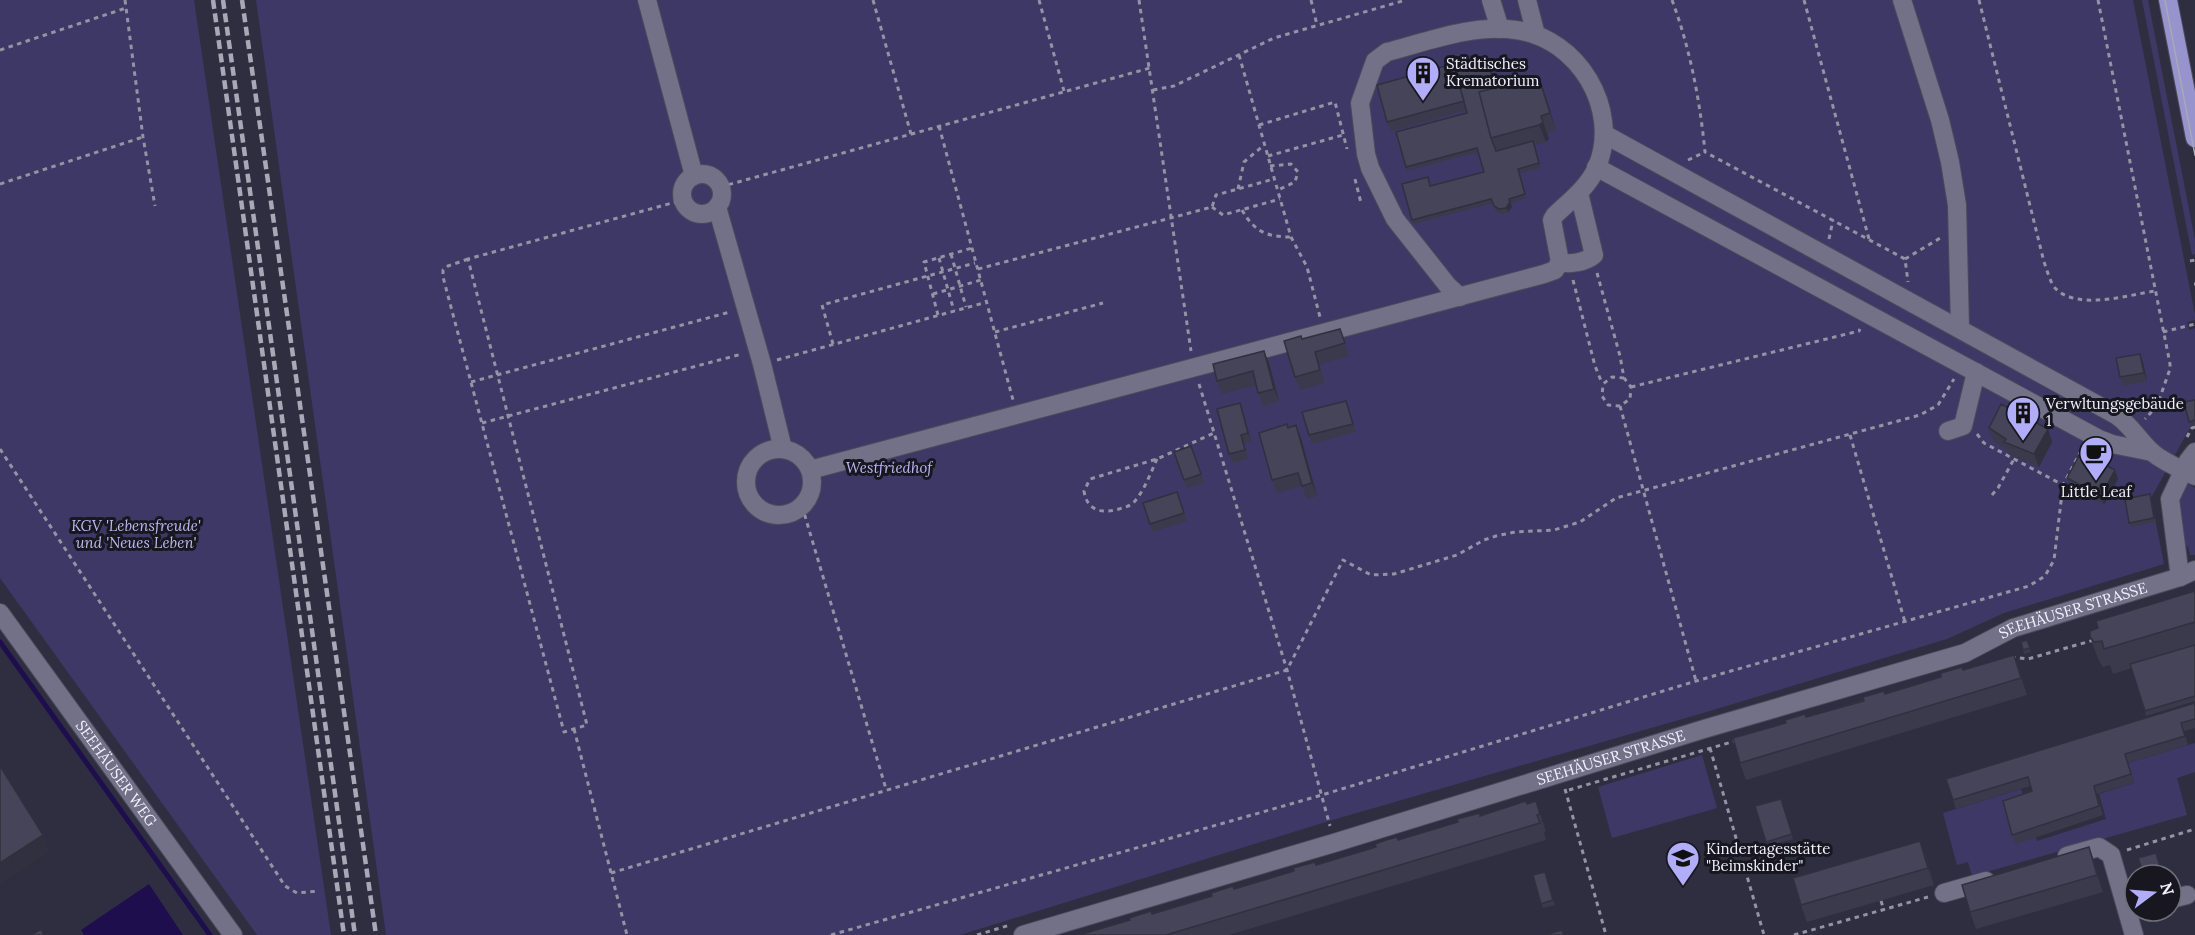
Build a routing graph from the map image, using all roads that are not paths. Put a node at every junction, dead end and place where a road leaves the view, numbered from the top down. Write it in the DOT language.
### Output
graph roads {
  1 [pos="647,0"];
  2 [pos="1491,0"];
  3 [pos="1527,0"];
  4 [pos="1902,0"];
  5 [pos="2168,0"];
  6 [pos="1500,29"];
  7 [pos="1536,34"];
  8 [pos="1604,134"];
  9 [pos="2195,138"];
  10 [pos="1596,167"];
  11 [pos="694,176"];
  12 [pos="1579,193"];
  13 [pos="717,207"];
  14 [pos="1564,263"];
  15 [pos="1884,286"];
  16 [pos="1460,297"];
  17 [pos="1868,314"];
  18 [pos="1960,327"];
  19 [pos="1984,342"];
  20 [pos="1969,368"];
  21 [pos="1956,428"];
  22 [pos="783,449"];
  23 [pos="2152,452"];
  24 [pos="2195,452"];
  25 [pos="810,470"];
  26 [pos="2189,473"];
  27 [pos="2188,573"];
  28 [pos="0,613"];
  29 [pos="2048,862"];
  30 [pos="2006,875"];
  31 [pos="2123,889"];
  32 [pos="1944,893"];
  33 [pos="1032,934"];
  34 [pos="232,935"];
  1 -- 11 [label="street"];
  2 -- 6 [label="street"];
  3 -- 7 [label="street"];
  4 -- 18 [label="street"];
  5 -- 9 [label="main road"];
  6 -- 7 [label="street"];
  6 -- 16 [label="street"];
  7 -- 8 [label="street"];
  8 -- 10 [label="street"];
  8 -- 15 [label="street"];
  10 -- 12 [label="street"];
  10 -- 17 [label="street"];
  11 -- 13 [label="street"];
  11 -- 13 [label="street"];
  12 -- 14 [label="street"];
  12 -- 14 [label="street"];
  13 -- 22 [label="street"];
  14 -- 16 [label="street"];
  15 -- 17 [label="street"];
  15 -- 18 [label="street"];
  16 -- 25 [label="street"];
  17 -- 20 [label="street"];
  18 -- 19 [label="street"];
  19 -- 20 [label="street"];
  19 -- 23 [label="street"];
  20 -- 21 [label="street"];
  20 -- 23 [label="street"];
  22 -- 25 [label="street"];
  22 -- 25 [label="street"];
  23 -- 26 [label="street"];
  24 -- 26 [label="street"];
  26 -- 27 [label="street"];
  27 -- 33 [label="street, SEEHÄUSER STRASSE"];
  28 -- 34 [label="street, SEEHÄUSER WEG"];
  29 -- 31 [label="street"];
  30 -- 32 [label="street"];
}
